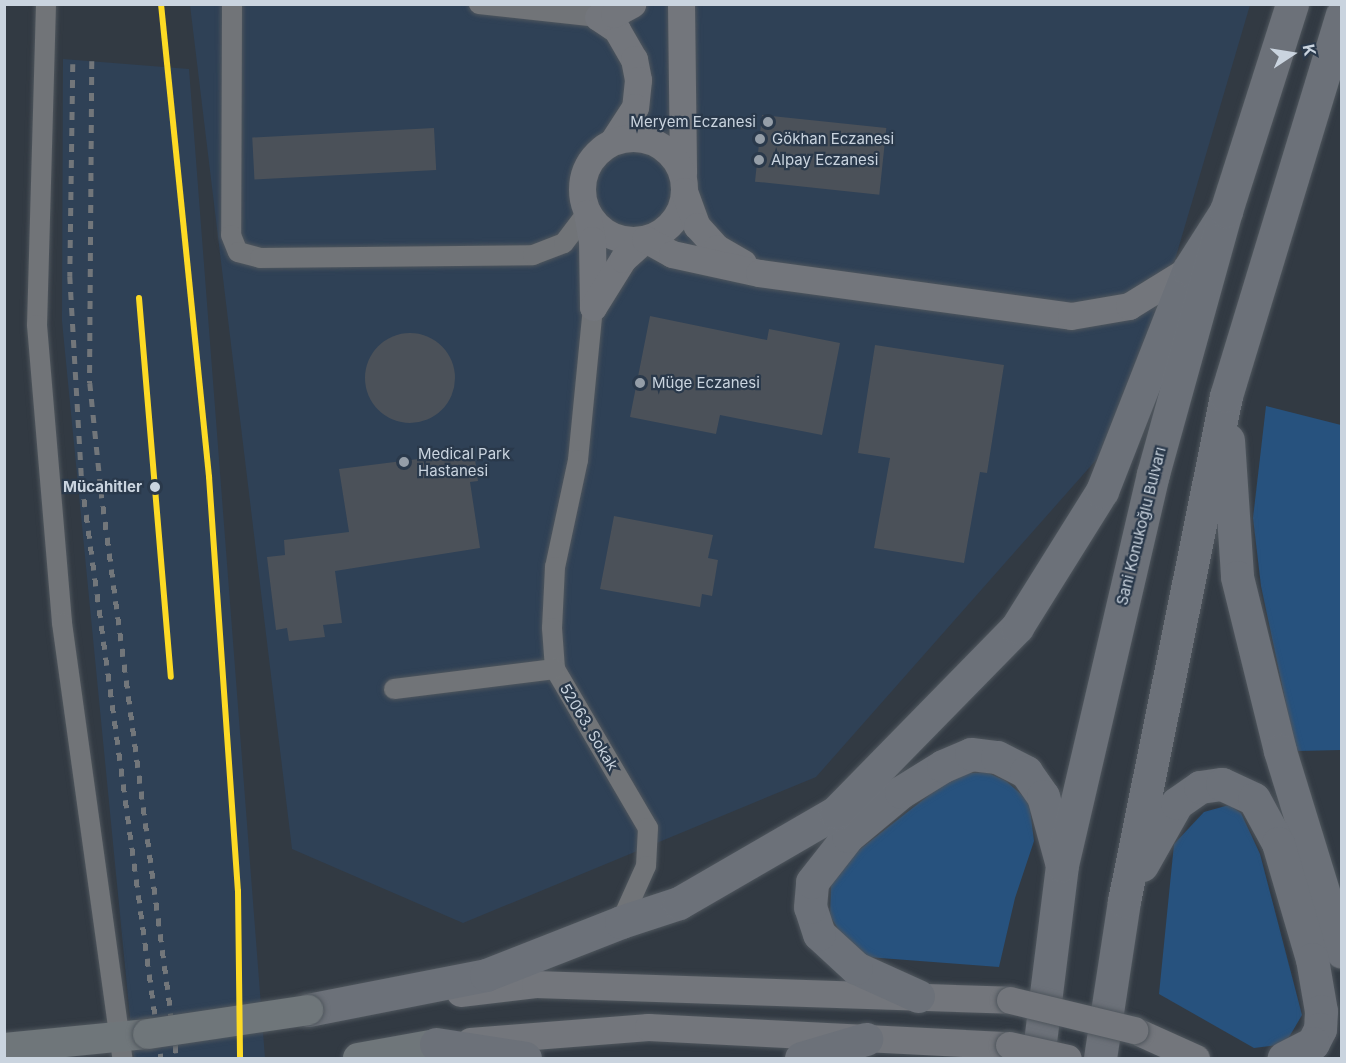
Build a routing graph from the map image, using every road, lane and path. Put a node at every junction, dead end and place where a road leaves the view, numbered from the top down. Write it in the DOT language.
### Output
graph roads {
  1 [pos="46,4"];
  2 [pos="232,4"];
  3 [pos="479,4"];
  4 [pos="632,4"];
  5 [pos="681,4"];
  6 [pos="1292,4"];
  7 [pos="1341,15"];
  8 [pos="598,16"];
  9 [pos="613,141"];
  10 [pos="683,182"];
  11 [pos="1226,211"];
  12 [pos="587,213"];
  13 [pos="645,239"];
  14 [pos="1188,269"];
  15 [pos="759,273"];
  16 [pos="593,307"];
  17 [pos="1226,396"];
  18 [pos="555,669"];
  19 [pos="394,689"];
  20 [pos="1062,865"];
  21 [pos="1124,902"];
  22 [pos="621,922"];
  23 [pos="1341,952"];
  24 [pos="918,996"];
  25 [pos="308,1010"];
  26 [pos="866,1039"];
  27 [pos="130,1043"];
  28 [pos="436,1044"];
  29 [pos="4,1048"];
  30 [pos="1024,1052"];
  31 [pos="358,1059"];
  32 [pos="525,1059"];
  33 [pos="801,1059"];
  34 [pos="1068,1059"];
  35 [pos="1100,1059"];
  36 [pos="1196,1059"];
  37 [pos="1284,1059"];
  1 -- 27 [label="street"];
  2 -- 12 [label="street"];
  3 -- 8 [label="street"];
  4 -- 8 [label="street"];
  5 -- 10 [label="street"];
  6 -- 11 [label="highway, Sani Konukoğlu Bulvarı"];
  7 -- 17 [label="highway"];
  8 -- 9 [label="street"];
  9 -- 10 [label="street"];
  9 -- 12 [label="street"];
  10 -- 13 [label="street"];
  10 -- 15 [label="street"];
  11 -- 14 [label="highway"];
  11 -- 20 [label="highway, Sani Konukoğlu Bulvarı"];
  12 -- 13 [label="street"];
  12 -- 16 [label="street"];
  13 -- 15 [label="street"];
  13 -- 16 [label="street"];
  14 -- 15 [label="street"];
  14 -- 22 [label="highway"];
  16 -- 18 [label="street, 52063. Sokak"];
  17 -- 21 [label="highway"];
  17 -- 23 [label="highway"];
  18 -- 19 [label="street"];
  18 -- 22 [label="street, 52063. Sokak"];
  20 -- 24 [label="highway"];
  20 -- 30 [label="highway, Sani Konukoğlu Bulvarı"];
  21 -- 35 [label="highway"];
  21 -- 37 [label="highway"];
  22 -- 25 [label="highway"];
  24 -- 25 [label="street"];
  24 -- 36 [label="street, bridge"];
  25 -- 27 [label="main road, bridge"];
  26 -- 28 [label="street"];
  26 -- 30 [label="street"];
  26 -- 33 [label="highway"];
  27 -- 29 [label="main road"];
  28 -- 31 [label="main road"];
  28 -- 32 [label="highway"];
  30 -- 34 [label="street, bridge"];
}
